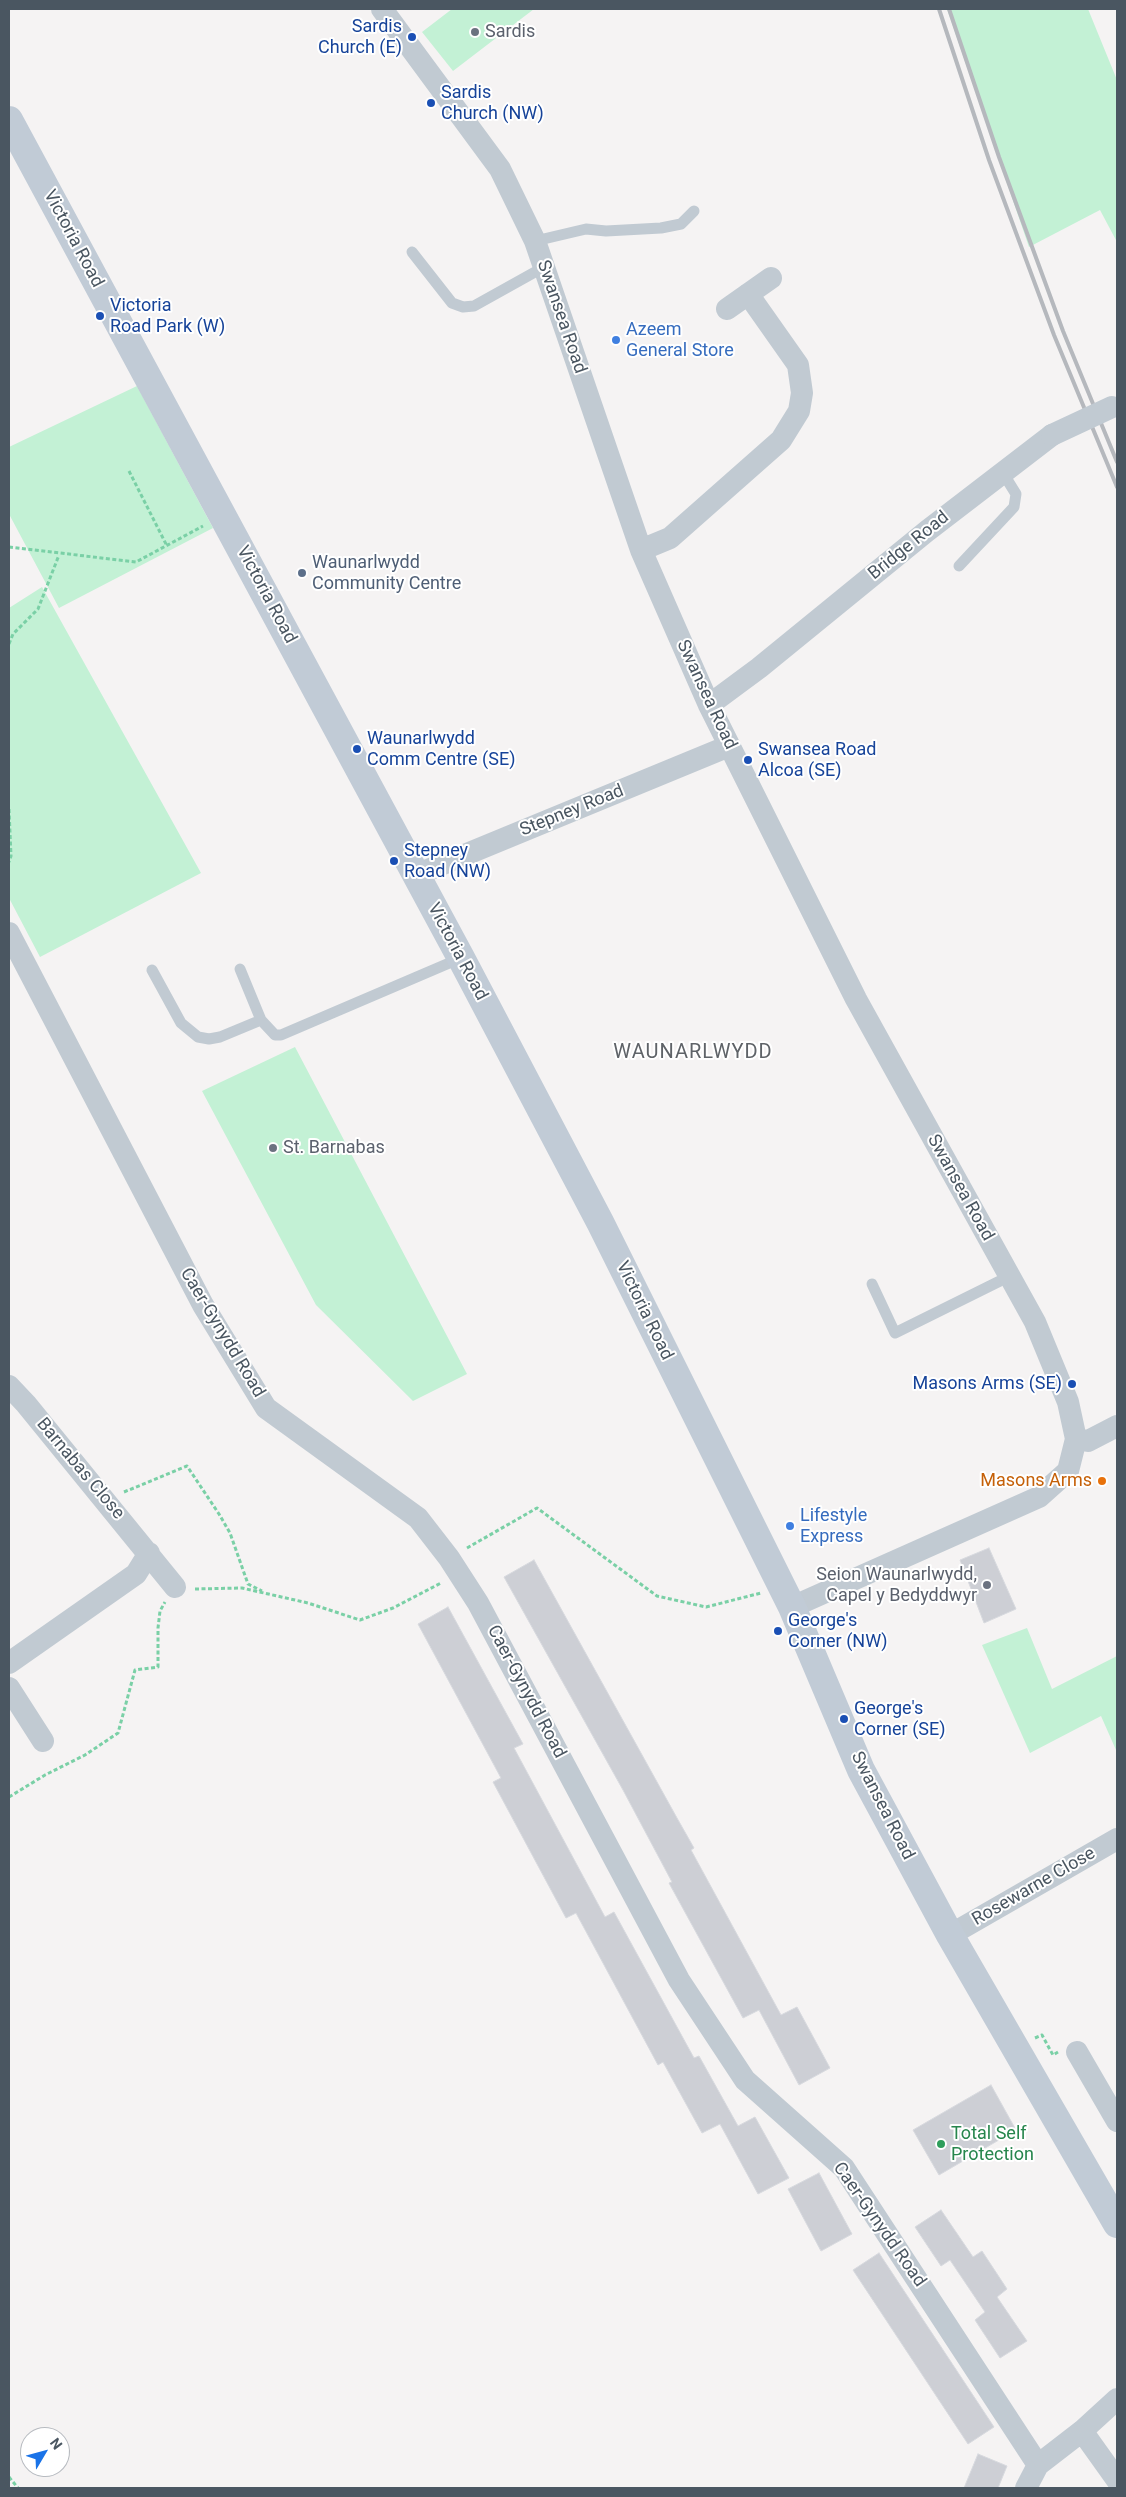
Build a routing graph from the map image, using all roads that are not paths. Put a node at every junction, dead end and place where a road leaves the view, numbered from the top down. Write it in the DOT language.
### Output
graph roads {
  1 [pos="382,9"];
  2 [pos="9,120"];
  3 [pos="694,211"];
  4 [pos="535,241"];
  5 [pos="412,252"];
  6 [pos="544,266"];
  7 [pos="772,278"];
  8 [pos="748,294"];
  9 [pos="727,309"];
  10 [pos="1115,405"];
  11 [pos="1003,472"];
  12 [pos="642,550"];
  13 [pos="959,566"];
  14 [pos="709,705"];
  15 [pos="729,746"];
  16 [pos="416,875"];
  17 [pos="9,933"];
  18 [pos="461,958"];
  19 [pos="240,969"];
  20 [pos="152,970"];
  21 [pos="261,1020"];
  22 [pos="1010,1276"];
  23 [pos="872,1284"];
  24 [pos="9,1386"];
  25 [pos="1117,1426"];
  26 [pos="1076,1439"];
  27 [pos="149,1553"];
  28 [pos="176,1593"];
  29 [pos="787,1598"];
  30 [pos="9,1663"];
  31 [pos="9,1688"];
  32 [pos="43,1741"];
  33 [pos="1117,1839"];
  34 [pos="950,1935"];
  35 [pos="1077,2052"];
  36 [pos="1109,2089"];
  37 [pos="1117,2121"];
  38 [pos="1117,2224"];
  39 [pos="1117,2399"];
  40 [pos="1082,2431"];
  41 [pos="1038,2465"];
  42 [pos="1117,2480"];
  43 [pos="1026,2488"];
  1 -- 4 [label="street, Swansea Road"];
  2 -- 16 [label="main road, Victoria Road"];
  3 -- 4 [label="lane"];
  4 -- 6 [label="street, Swansea Road"];
  5 -- 6 [label="lane"];
  6 -- 12 [label="street, Swansea Road"];
  7 -- 8 [label="street"];
  8 -- 9 [label="street"];
  8 -- 12 [label="street"];
  10 -- 11 [label="street, Bridge Road, bridge"];
  11 -- 13 [label="lane"];
  11 -- 14 [label="street, Bridge Road"];
  12 -- 14 [label="street, Swansea Road"];
  14 -- 15 [label="street, Swansea Road"];
  15 -- 16 [label="street, Stepney Road"];
  15 -- 22 [label="street, Swansea Road"];
  16 -- 18 [label="main road, Victoria Road"];
  17 -- 41 [label="street, Caer-Gynydd Road"];
  18 -- 21 [label="lane"];
  18 -- 29 [label="main road, Victoria Road"];
  19 -- 21 [label="lane"];
  20 -- 21 [label="lane"];
  22 -- 23 [label="lane"];
  22 -- 26 [label="street, Swansea Road"];
  24 -- 27 [label="street, Barnabas Close"];
  25 -- 26 [label="street"];
  26 -- 29 [label="street, Swansea Road"];
  27 -- 28 [label="street, Barnabas Close"];
  27 -- 30 [label="street"];
  29 -- 34 [label="main road, Swansea Road"];
  31 -- 32 [label="street"];
  33 -- 34 [label="street, Rosewarne Close"];
  34 -- 38 [label="main road, Swansea Road"];
  35 -- 36 [label="street"];
  36 -- 37 [label="street"];
  39 -- 40 [label="street"];
  40 -- 41 [label="street"];
  40 -- 42 [label="street"];
  41 -- 43 [label="street"];
}
